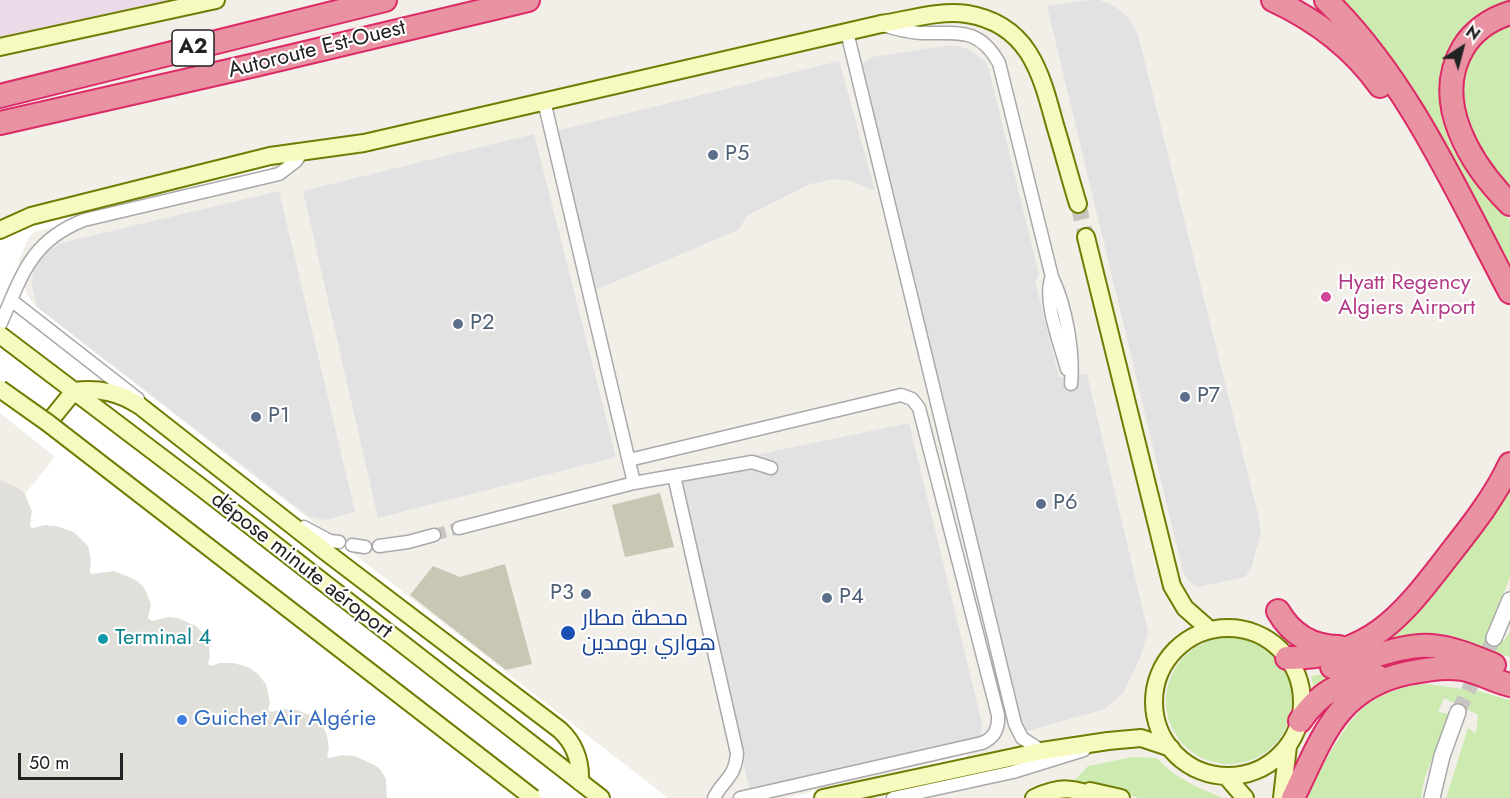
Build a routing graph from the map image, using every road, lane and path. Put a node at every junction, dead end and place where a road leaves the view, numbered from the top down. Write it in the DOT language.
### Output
graph roads {
  1 [pos="216,0"];
  2 [pos="386,0"];
  3 [pos="528,0"];
  4 [pos="1273,0"];
  5 [pos="1326,0"];
  6 [pos="1510,13"];
  7 [pos="881,24"];
  8 [pos="847,32"];
  9 [pos="0,47"];
  10 [pos="0,96"];
  11 [pos="544,101"];
  12 [pos="0,123"];
  13 [pos="302,152"];
  14 [pos="1078,204"];
  15 [pos="1464,204"];
  16 [pos="1510,204"];
  17 [pos="2,232"];
  18 [pos="1086,237"];
  19 [pos="1510,292"];
  20 [pos="11,300"];
  21 [pos="0,325"];
  22 [pos="0,335"];
  23 [pos="1071,384"];
  24 [pos="0,389"];
  25 [pos="74,391"];
  26 [pos="48,423"];
  27 [pos="629,460"];
  28 [pos="1510,464"];
  29 [pos="771,468"];
  30 [pos="674,476"];
  31 [pos="634,483"];
  32 [pos="459,528"];
  33 [pos="434,535"];
  34 [pos="339,542"];
  35 [pos="352,545"];
  36 [pos="379,546"];
  37 [pos="365,547"];
  38 [pos="1510,600"];
  39 [pos="1278,611"];
  40 [pos="1210,630"];
  41 [pos="1494,638"];
  42 [pos="1356,646"];
  43 [pos="1289,661"];
  44 [pos="1510,670"];
  45 [pos="1414,672"];
  46 [pos="1510,685"];
  47 [pos="1458,712"];
  48 [pos="1300,721"];
  49 [pos="1108,741"];
  50 [pos="1288,746"];
  51 [pos="1171,748"];
  52 [pos="1042,751"];
  53 [pos="1226,776"];
  54 [pos="580,782"];
  55 [pos="1081,790"];
  56 [pos="533,798"];
  57 [pos="601,798"];
  58 [pos="714,798"];
  59 [pos="740,798"];
  60 [pos="823,798"];
  61 [pos="893,798"];
  62 [pos="1034,798"];
  63 [pos="1099,798"];
  64 [pos="1121,798"];
  65 [pos="1245,798"];
  66 [pos="1282,798"];
  67 [pos="1293,798"];
  68 [pos="1432,798"];
  1 -- 9 [label="main road"];
  2 -- 10 [label="highway, Autoroute Est-Ouest / A2"];
  3 -- 12 [label="highway, Autoroute Est-Ouest / A2"];
  4 -- 15 [label="highway"];
  5 -- 15 [label="highway"];
  6 -- 16 [label="highway"];
  7 -- 8 [label="main road"];
  7 -- 14 [label="main road"];
  7 -- 23 [label="street"];
  8 -- 11 [label="main road"];
  8 -- 52 [label="street"];
  11 -- 13 [label="main road"];
  11 -- 27 [label="street"];
  13 -- 17 [label="main road"];
  13 -- 20 [label="street"];
  15 -- 19 [label="highway"];
  18 -- 40 [label="main road"];
  20 -- 21 [label="street"];
  20 -- 34 [label="street"];
  22 -- 25 [label="main road, dépose minute aéroport"];
  24 -- 26 [label="main road, dépose minute aéroport, bridge"];
  24 -- 56 [label="street"];
  25 -- 26 [label="main road"];
  25 -- 54 [label="main road, dépose minute aéroport"];
  25 -- 54 [label="main road"];
  26 -- 56 [label="main road, dépose minute aéroport, bridge"];
  27 -- 31 [label="street"];
  27 -- 59 [label="street"];
  28 -- 42 [label="highway"];
  29 -- 30 [label="street"];
  30 -- 31 [label="street"];
  30 -- 58 [label="street"];
  31 -- 32 [label="street"];
  33 -- 36 [label="street"];
  35 -- 37 [label="street"];
  38 -- 41 [label="street"];
  39 -- 42 [label="highway"];
  40 -- 43 [label="main road"];
  40 -- 51 [label="main road"];
  42 -- 43 [label="highway"];
  43 -- 44 [label="highway"];
  43 -- 48 [label="main road"];
  45 -- 46 [label="highway"];
  45 -- 48 [label="highway"];
  45 -- 67 [label="highway"];
  47 -- 68 [label="street"];
  48 -- 50 [label="main road"];
  49 -- 51 [label="main road"];
  49 -- 52 [label="main road"];
  49 -- 61 [label="street"];
  50 -- 53 [label="main road"];
  50 -- 66 [label="main road"];
  51 -- 53 [label="main road"];
  52 -- 60 [label="main road"];
  53 -- 65 [label="main road"];
  54 -- 57 [label="main road, dépose minute aéroport"];
  55 -- 62 [label="main road"];
  55 -- 63 [label="main road"];
  55 -- 64 [label="main road"];
}
